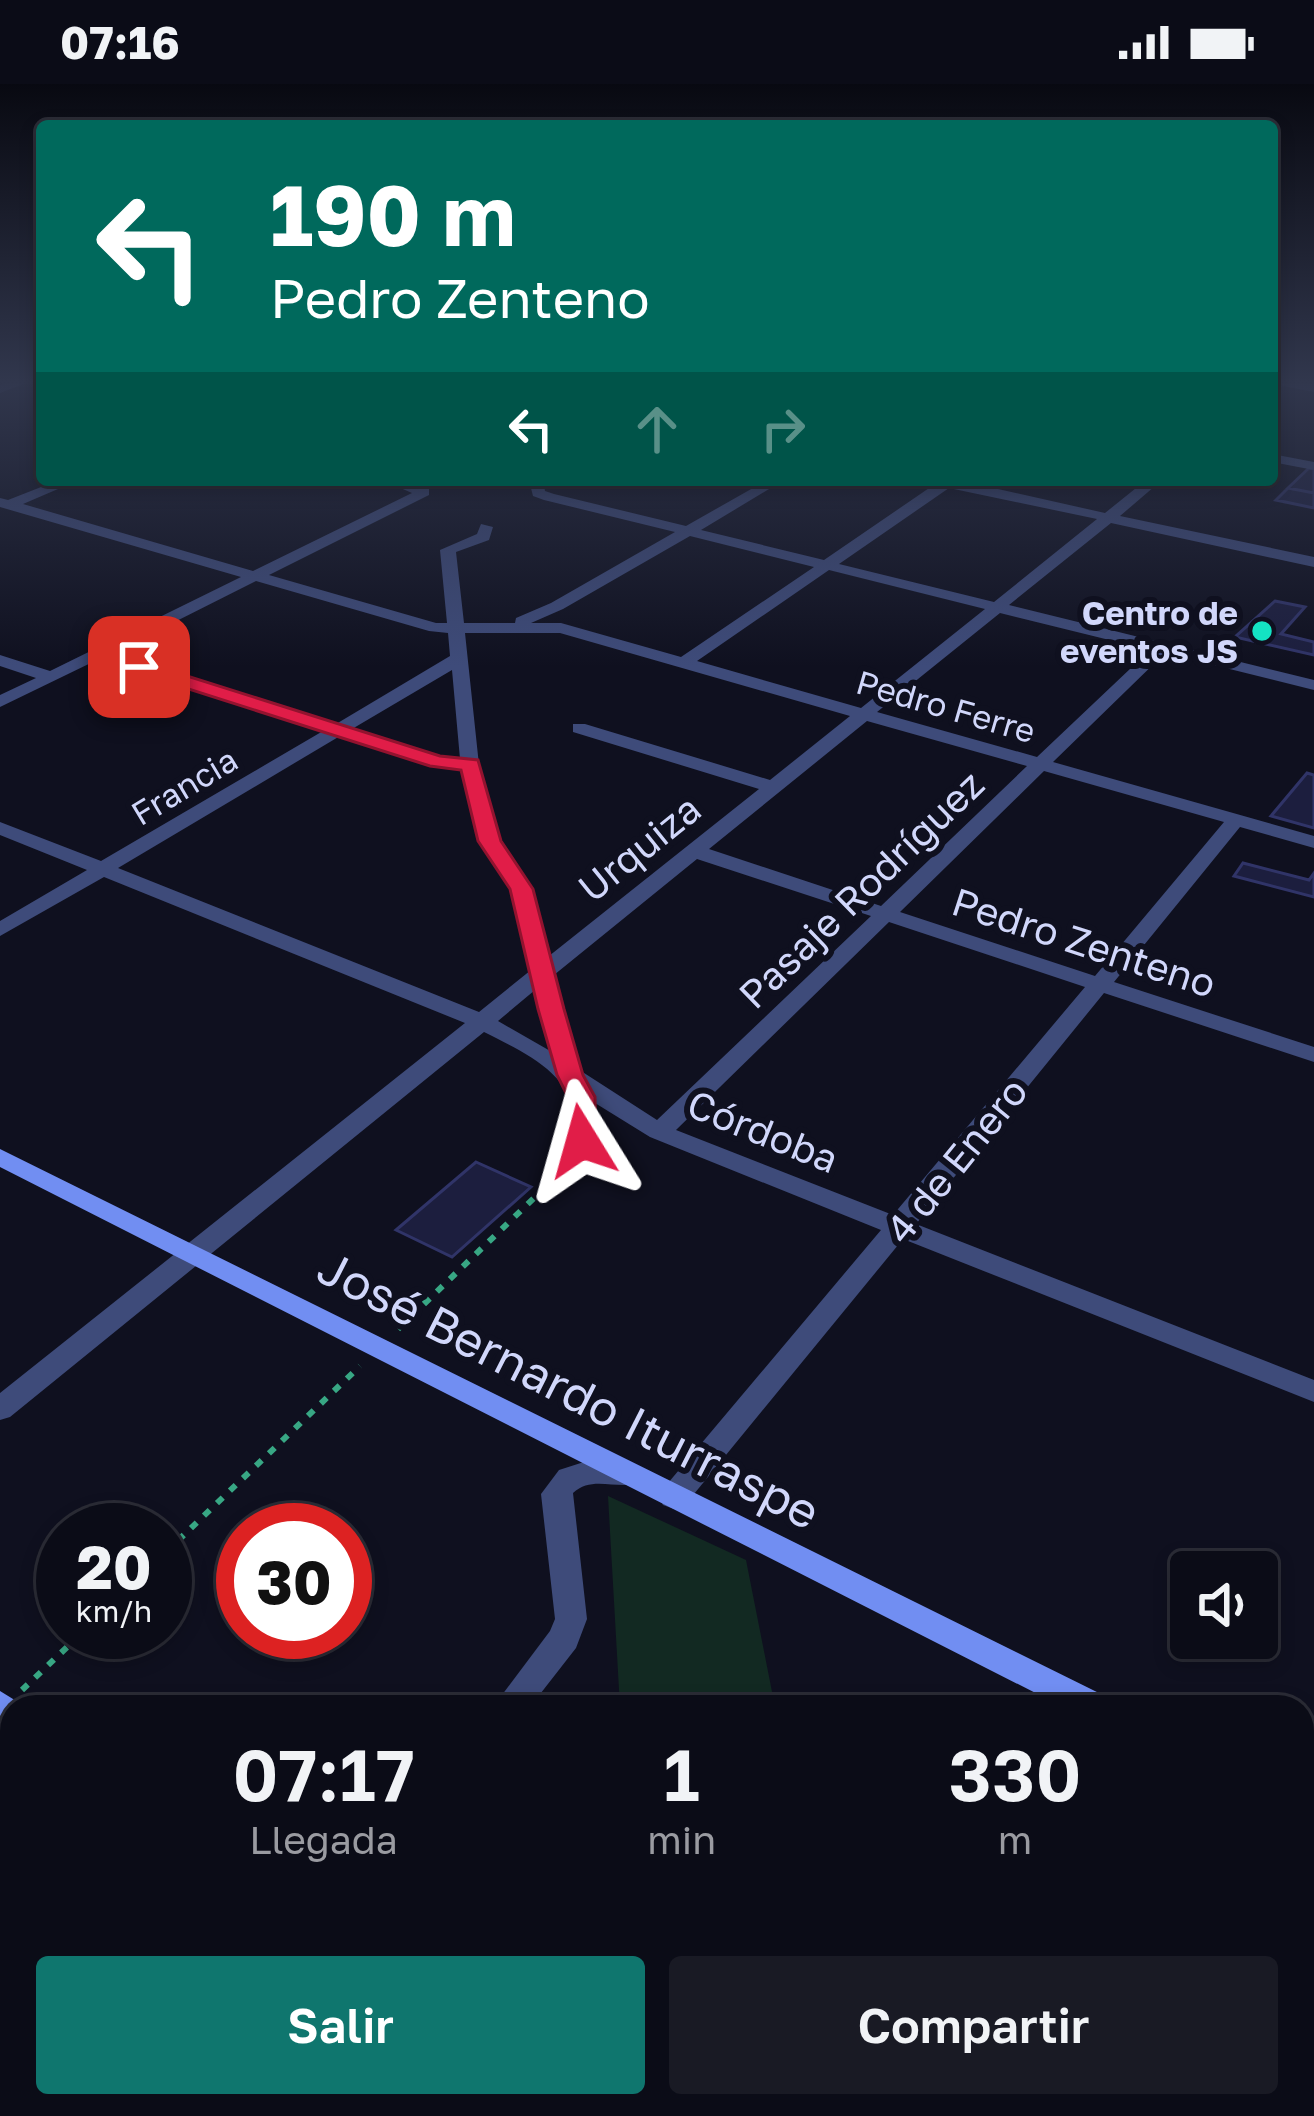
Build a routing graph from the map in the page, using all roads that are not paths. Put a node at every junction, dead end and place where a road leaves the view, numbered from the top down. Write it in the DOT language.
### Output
graph roads {
  1 [pos="55,486"];
  2 [pos="406,486"];
  3 [pos="537,486"];
  4 [pos="767,486"];
  5 [pos="937,486"];
  6 [pos="967,486"];
  7 [pos="1148,486"];
  8 [pos="3,505"];
  9 [pos="1109,517"];
  10 [pos="486,527"];
  11 [pos="691,532"];
  12 [pos="1314,562"];
  13 [pos="828,565"];
  14 [pos="256,576"];
  15 [pos="557,606"];
  16 [pos="1000,607"];
  17 [pos="509,626"];
  18 [pos="561,628"];
  19 [pos="456,631"];
  20 [pos="1162,647"];
  21 [pos="100,654"];
  22 [pos="461,657"];
  23 [pos="0,659"];
  24 [pos="685,662"];
  25 [pos="51,677"];
  26 [pos="1314,685"];
  27 [pos="0,702"];
  28 [pos="862,714"];
  29 [pos="579,728"];
  30 [pos="336,731"];
  31 [pos="470,765"];
  32 [pos="1043,765"];
  33 [pos="772,788"];
  34 [pos="1235,820"];
  35 [pos="0,827"];
  36 [pos="1314,842"];
  37 [pos="694,851"];
  38 [pos="103,869"];
  39 [pos="885,915"];
  40 [pos="0,930"];
  41 [pos="544,970"];
  42 [pos="1099,984"];
  43 [pos="481,1021"];
  44 [pos="1314,1055"];
  45 [pos="570,1075"];
  46 [pos="659,1132"];
  47 [pos="0,1157"];
  48 [pos="577,1157"];
  49 [pos="900,1229"];
  50 [pos="193,1254"];
  51 [pos="1314,1391"];
  52 [pos="0,1409"];
  53 [pos="628,1474"];
  54 [pos="674,1497"];
  55 [pos="520,1695"];
  56 [pos="1071,1695"];
  1 -- 8 [label="street"];
  2 -- 14 [label="street"];
  3 -- 11 [label="street"];
  4 -- 11 [label="street"];
  5 -- 13 [label="street"];
  6 -- 9 [label="street"];
  7 -- 9 [label="street, Urquiza"];
  8 -- 14 [label="street, Pedro Ferre"];
  9 -- 12 [label="street"];
  9 -- 16 [label="street, Urquiza"];
  10 -- 19 [label="street"];
  11 -- 13 [label="street"];
  11 -- 15 [label="street"];
  13 -- 16 [label="street"];
  13 -- 24 [label="street"];
  14 -- 19 [label="street, Pedro Ferre"];
  14 -- 21 [label="street"];
  15 -- 17 [label="street"];
  15 -- 18 [label="street"];
  16 -- 20 [label="street"];
  16 -- 28 [label="street, Urquiza"];
  17 -- 18 [label="street, Pedro Ferre"];
  17 -- 19 [label="street, Pedro Ferre"];
  18 -- 24 [label="street, Pedro Ferre"];
  19 -- 22 [label="street"];
  20 -- 26 [label="street"];
  20 -- 32 [label="street, Pasaje Rodríguez"];
  21 -- 25 [label="street"];
  21 -- 30 [label="street"];
  22 -- 30 [label="street, Francia"];
  22 -- 31 [label="street"];
  23 -- 25 [label="street"];
  24 -- 28 [label="street, Pedro Ferre"];
  25 -- 27 [label="street"];
  28 -- 32 [label="street, Pedro Ferre"];
  28 -- 33 [label="street, Urquiza"];
  29 -- 33 [label="street"];
  30 -- 31 [label="street"];
  30 -- 38 [label="street, Francia"];
  31 -- 41 [label="street"];
  32 -- 34 [label="street, Pedro Ferre"];
  32 -- 39 [label="street, Pasaje Rodríguez"];
  33 -- 37 [label="street, Urquiza"];
  34 -- 36 [label="street, Pedro Ferre"];
  34 -- 42 [label="street, 4 de Enero"];
  35 -- 38 [label="street, Córdoba"];
  37 -- 39 [label="street, Pedro Zenteno"];
  37 -- 41 [label="street, Urquiza"];
  38 -- 40 [label="street, Francia"];
  38 -- 43 [label="street, Córdoba"];
  39 -- 42 [label="street, Pedro Zenteno"];
  39 -- 46 [label="street, Pasaje Rodríguez"];
  41 -- 43 [label="street, Urquiza"];
  41 -- 45 [label="street"];
  42 -- 44 [label="street, Pedro Zenteno"];
  42 -- 49 [label="street, 4 de Enero"];
  43 -- 45 [label="street, Córdoba"];
  43 -- 50 [label="street, Urquiza"];
  45 -- 46 [label="street, Córdoba"];
  45 -- 48 [label="street"];
  46 -- 49 [label="street, Córdoba"];
  47 -- 50 [label="street, José Bernardo Iturraspe"];
  49 -- 51 [label="street, Córdoba"];
  49 -- 54 [label="street, 4 de Enero"];
  50 -- 52 [label="street, Urquiza"];
  50 -- 53 [label="street, José Bernardo Iturraspe"];
  53 -- 54 [label="street, José Bernardo Iturraspe"];
  53 -- 55 [label="street"];
  54 -- 56 [label="street, José Bernardo Iturraspe"];
}
